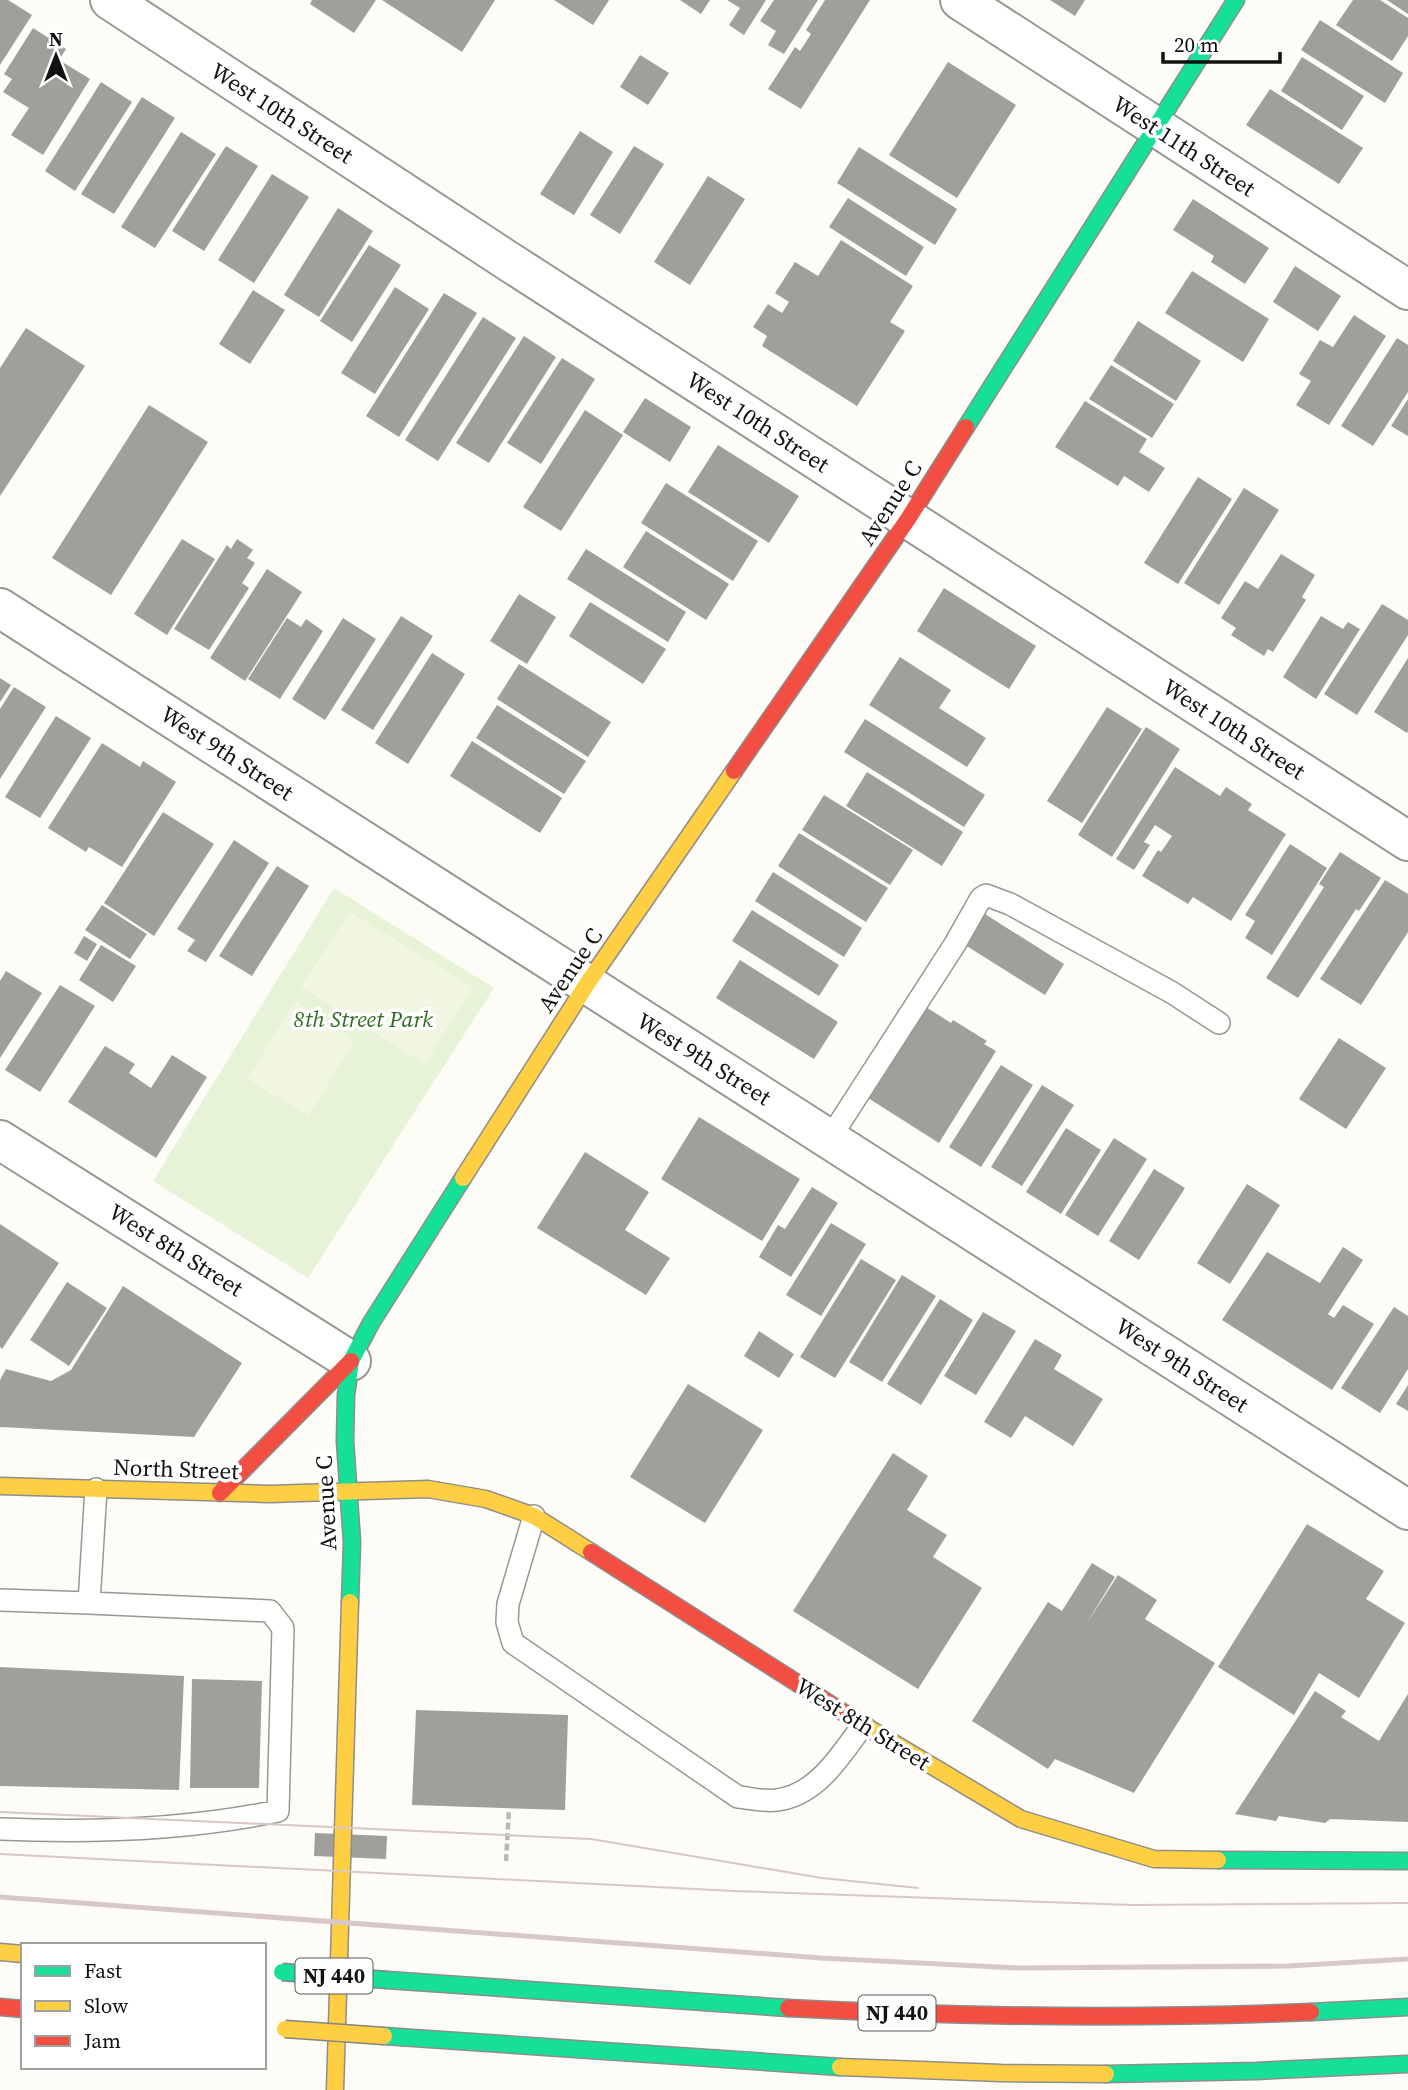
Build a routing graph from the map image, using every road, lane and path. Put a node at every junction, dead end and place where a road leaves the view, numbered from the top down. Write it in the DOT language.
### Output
graph roads {
  1 [pos="110,0"];
  2 [pos="960,0"];
  3 [pos="1236,0"];
  4 [pos="1154,127"];
  5 [pos="1408,290"];
  6 [pos="908,519"];
  7 [pos="0,608"];
  8 [pos="1408,841"];
  9 [pos="586,984"];
  10 [pos="1219,1023"];
  11 [pos="830,1138"];
  12 [pos="0,1140"];
  13 [pos="351,1361"];
  14 [pos="0,1486"];
  15 [pos="96,1489"];
  16 [pos="350,1491"];
  17 [pos="220,1493"];
  18 [pos="1408,1510"];
  19 [pos="534,1516"];
  20 [pos="0,1600"];
  21 [pos="89,1603"];
  22 [pos="863,1725"];
  23 [pos="509,1809"];
  24 [pos="0,1829"];
  25 [pos="506,1861"];
  26 [pos="1408,1861"];
  27 [pos="0,1952"];
  28 [pos="21,1954"];
  29 [pos="266,1971"];
  30 [pos="0,2007"];
  31 [pos="1408,2007"];
  32 [pos="21,2009"];
  33 [pos="266,2028"];
  34 [pos="1408,2064"];
  35 [pos="335,2090"];
  1 -- 6 [label="street, West 10th Street"];
  2 -- 4 [label="street, West 11th Street"];
  3 -- 4 [label="main road, Avenue C"];
  4 -- 5 [label="street, West 11th Street"];
  4 -- 6 [label="main road, Avenue C"];
  6 -- 8 [label="street, West 10th Street"];
  6 -- 9 [label="main road, Avenue C"];
  7 -- 9 [label="street, West 9th Street"];
  9 -- 11 [label="street, West 9th Street"];
  9 -- 13 [label="main road, Avenue C"];
  10 -- 11 [label="lane"];
  11 -- 18 [label="street, West 9th Street"];
  12 -- 13 [label="street, West 8th Street"];
  13 -- 16 [label="main road, Avenue C"];
  13 -- 17 [label="main road"];
  14 -- 15 [label="main road, North Street"];
  15 -- 17 [label="main road, North Street"];
  15 -- 21 [label="lane"];
  16 -- 17 [label="main road, North Street"];
  16 -- 19 [label="main road, West 8th Street"];
  16 -- 35 [label="main road, Avenue C"];
  19 -- 22 [label="main road, West 8th Street"];
  19 -- 22 [label="lane"];
  20 -- 21 [label="lane"];
  21 -- 24 [label="lane"];
  22 -- 26 [label="main road, West 8th Street"];
  23 -- 25 [label="path"];
  27 -- 28 [label="main road"];
  29 -- 31 [label="main road, NJ 440, bridge"];
  30 -- 32 [label="main road"];
  33 -- 34 [label="main road, bridge"];
}
